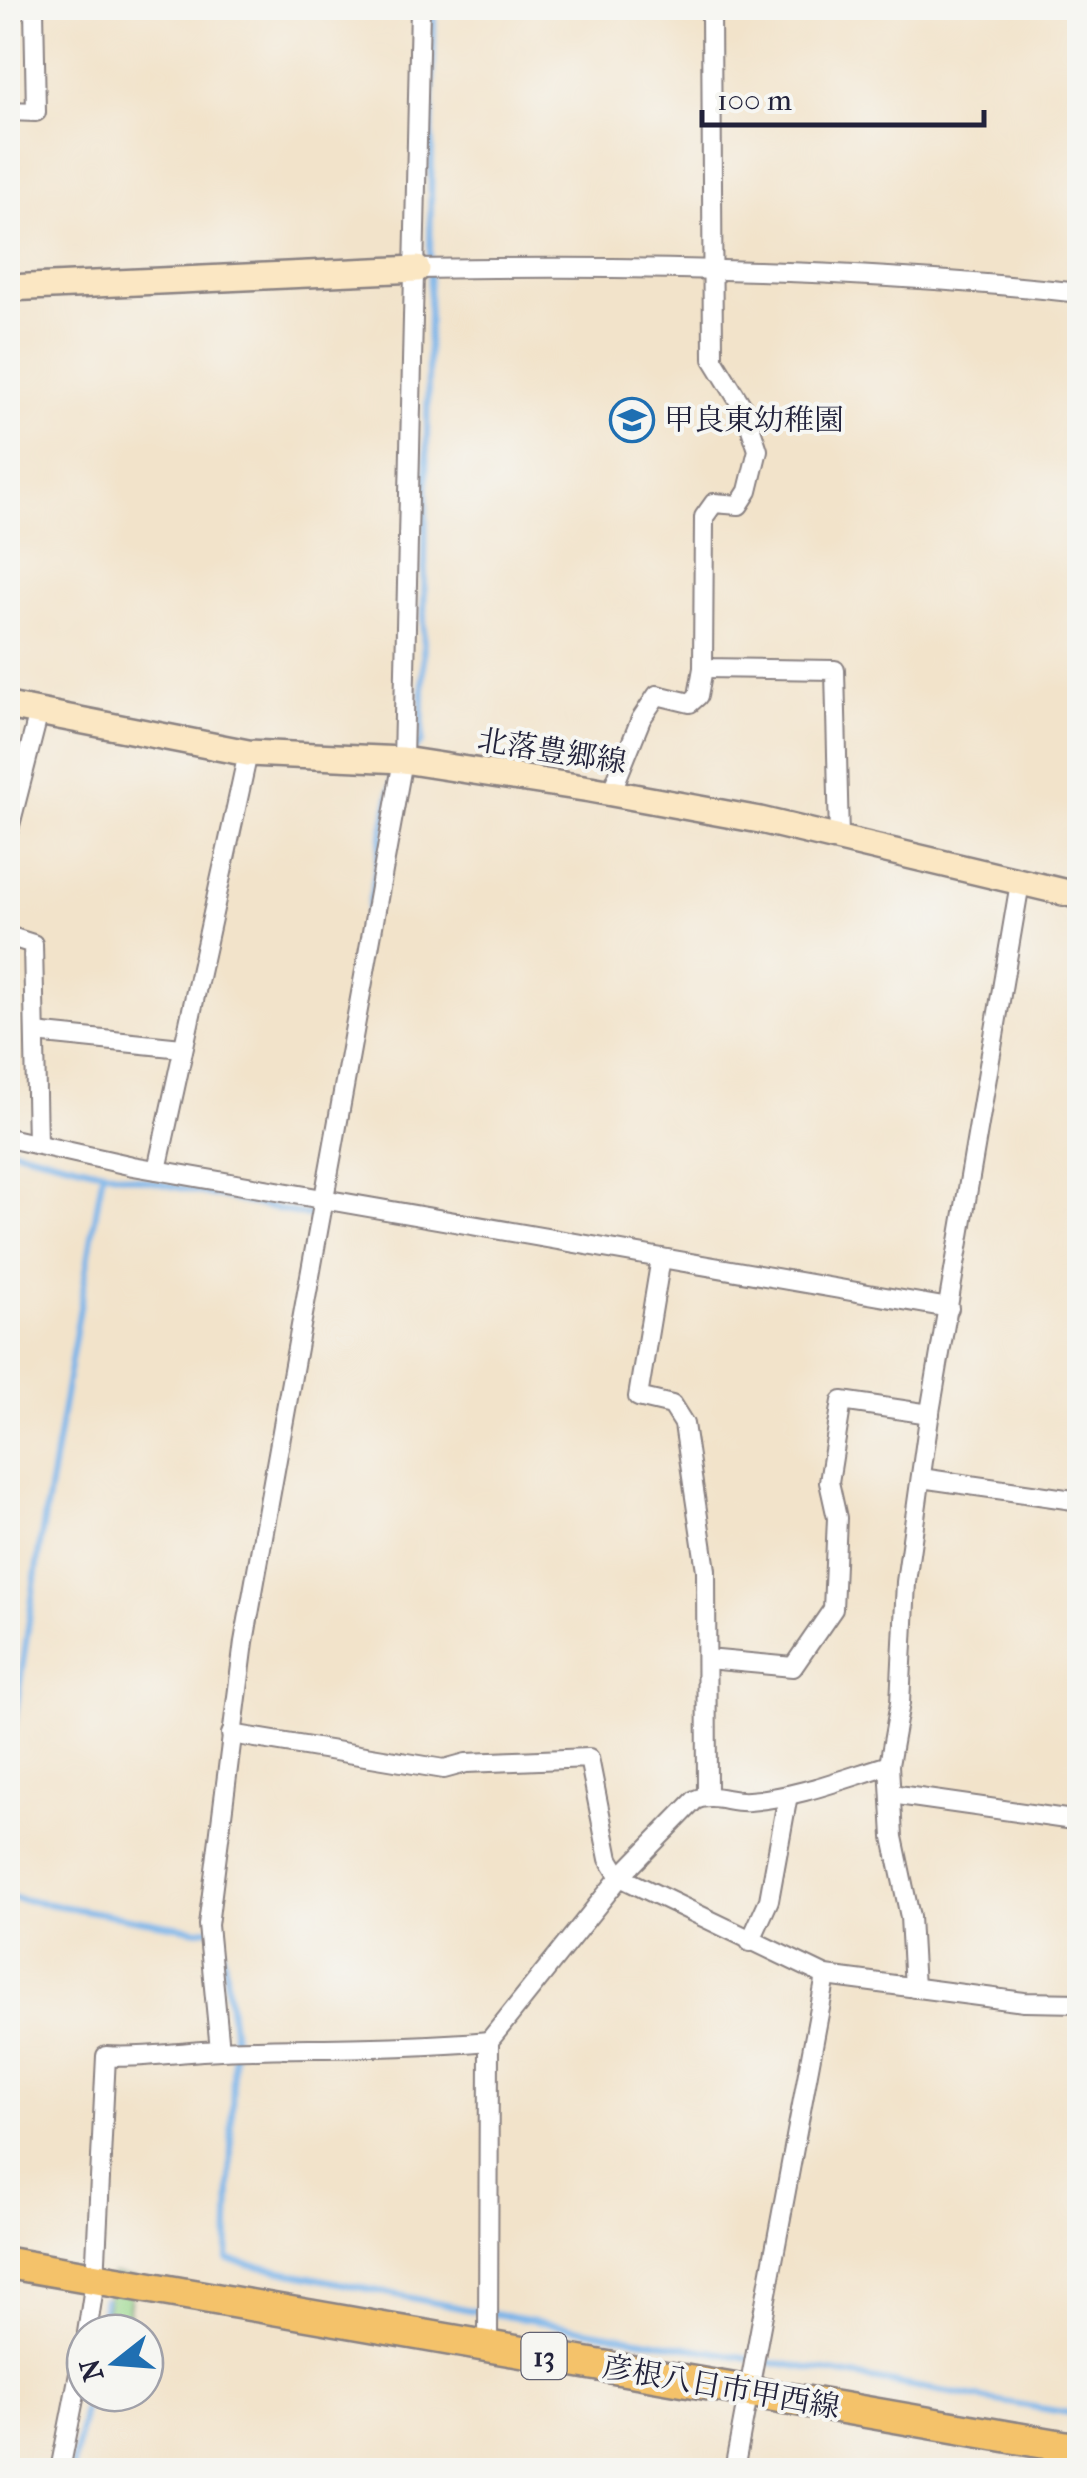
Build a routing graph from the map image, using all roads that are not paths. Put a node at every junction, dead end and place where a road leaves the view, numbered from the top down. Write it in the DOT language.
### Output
graph roads {
  1 [pos="34,8"];
  2 [pos="420,8"];
  3 [pos="711,8"];
  4 [pos="8,111"];
  5 [pos="417,270"];
  6 [pos="709,272"];
  7 [pos="8,288"];
  8 [pos="1080,293"];
  9 [pos="703,668"];
  10 [pos="8,706"];
  11 [pos="40,712"];
  12 [pos="248,753"];
  13 [pos="403,760"];
  14 [pos="611,793"];
  15 [pos="8,833"];
  16 [pos="839,838"];
  17 [pos="1020,882"];
  18 [pos="1080,896"];
  19 [pos="8,936"];
  20 [pos="35,1033"];
  21 [pos="182,1048"];
  22 [pos="8,1138"];
  23 [pos="37,1144"];
  24 [pos="157,1170"];
  25 [pos="325,1199"];
  26 [pos="661,1258"];
  27 [pos="949,1308"];
  28 [pos="930,1414"];
  29 [pos="922,1478"];
  30 [pos="1080,1500"];
  31 [pos="706,1659"];
  32 [pos="231,1734"];
  33 [pos="889,1765"];
  34 [pos="707,1794"];
  35 [pos="891,1794"];
  36 [pos="788,1795"];
  37 [pos="1080,1821"];
  38 [pos="620,1876"];
  39 [pos="750,1942"];
  40 [pos="826,1976"];
  41 [pos="914,1988"];
  42 [pos="1080,2003"];
  43 [pos="490,2042"];
  44 [pos="220,2050"];
  45 [pos="8,2263"];
  46 [pos="94,2280"];
  47 [pos="89,2313"];
  48 [pos="488,2346"];
  49 [pos="749,2391"];
  50 [pos="71,2413"];
  51 [pos="1080,2449"];
  52 [pos="60,2470"];
  53 [pos="734,2470"];
  1 -- 4 [label="street"];
  2 -- 5 [label="street"];
  3 -- 6 [label="street"];
  5 -- 6 [label="street"];
  5 -- 7 [label="main road"];
  5 -- 13 [label="street"];
  6 -- 8 [label="street"];
  6 -- 9 [label="street"];
  9 -- 14 [label="street"];
  9 -- 16 [label="street"];
  10 -- 11 [label="main road, 北落豊郷線"];
  11 -- 12 [label="main road, 北落豊郷線"];
  11 -- 15 [label="street"];
  12 -- 13 [label="main road, 北落豊郷線"];
  12 -- 21 [label="street"];
  13 -- 14 [label="main road, 北落豊郷線"];
  13 -- 25 [label="street"];
  14 -- 16 [label="main road, 北落豊郷線"];
  16 -- 17 [label="main road, 北落豊郷線"];
  17 -- 18 [label="main road, 北落豊郷線"];
  17 -- 27 [label="street"];
  19 -- 20 [label="street"];
  20 -- 21 [label="street"];
  20 -- 23 [label="street"];
  21 -- 24 [label="street"];
  22 -- 23 [label="street"];
  23 -- 24 [label="street"];
  24 -- 25 [label="street"];
  25 -- 26 [label="street"];
  25 -- 32 [label="street"];
  26 -- 27 [label="street"];
  26 -- 31 [label="street"];
  27 -- 28 [label="street"];
  28 -- 29 [label="street"];
  28 -- 31 [label="street"];
  29 -- 30 [label="street"];
  29 -- 33 [label="street"];
  31 -- 34 [label="street"];
  32 -- 38 [label="street"];
  32 -- 44 [label="street"];
  33 -- 35 [label="street"];
  33 -- 36 [label="street"];
  34 -- 36 [label="street"];
  34 -- 38 [label="street"];
  35 -- 37 [label="street"];
  35 -- 41 [label="street"];
  36 -- 39 [label="street"];
  38 -- 39 [label="street"];
  38 -- 43 [label="street"];
  39 -- 40 [label="street"];
  40 -- 41 [label="street"];
  40 -- 49 [label="street"];
  41 -- 42 [label="street"];
  43 -- 44 [label="street"];
  43 -- 48 [label="street"];
  44 -- 46 [label="street"];
  45 -- 46 [label="main road, 彦根八日市甲西線 / 13"];
  46 -- 47 [label="street"];
  46 -- 48 [label="main road, 彦根八日市甲西線 / 13"];
  48 -- 49 [label="main road, 彦根八日市甲西線 / 13"];
  49 -- 51 [label="main road, 彦根八日市甲西線 / 13"];
  49 -- 53 [label="street"];
  50 -- 52 [label="street"];
}
